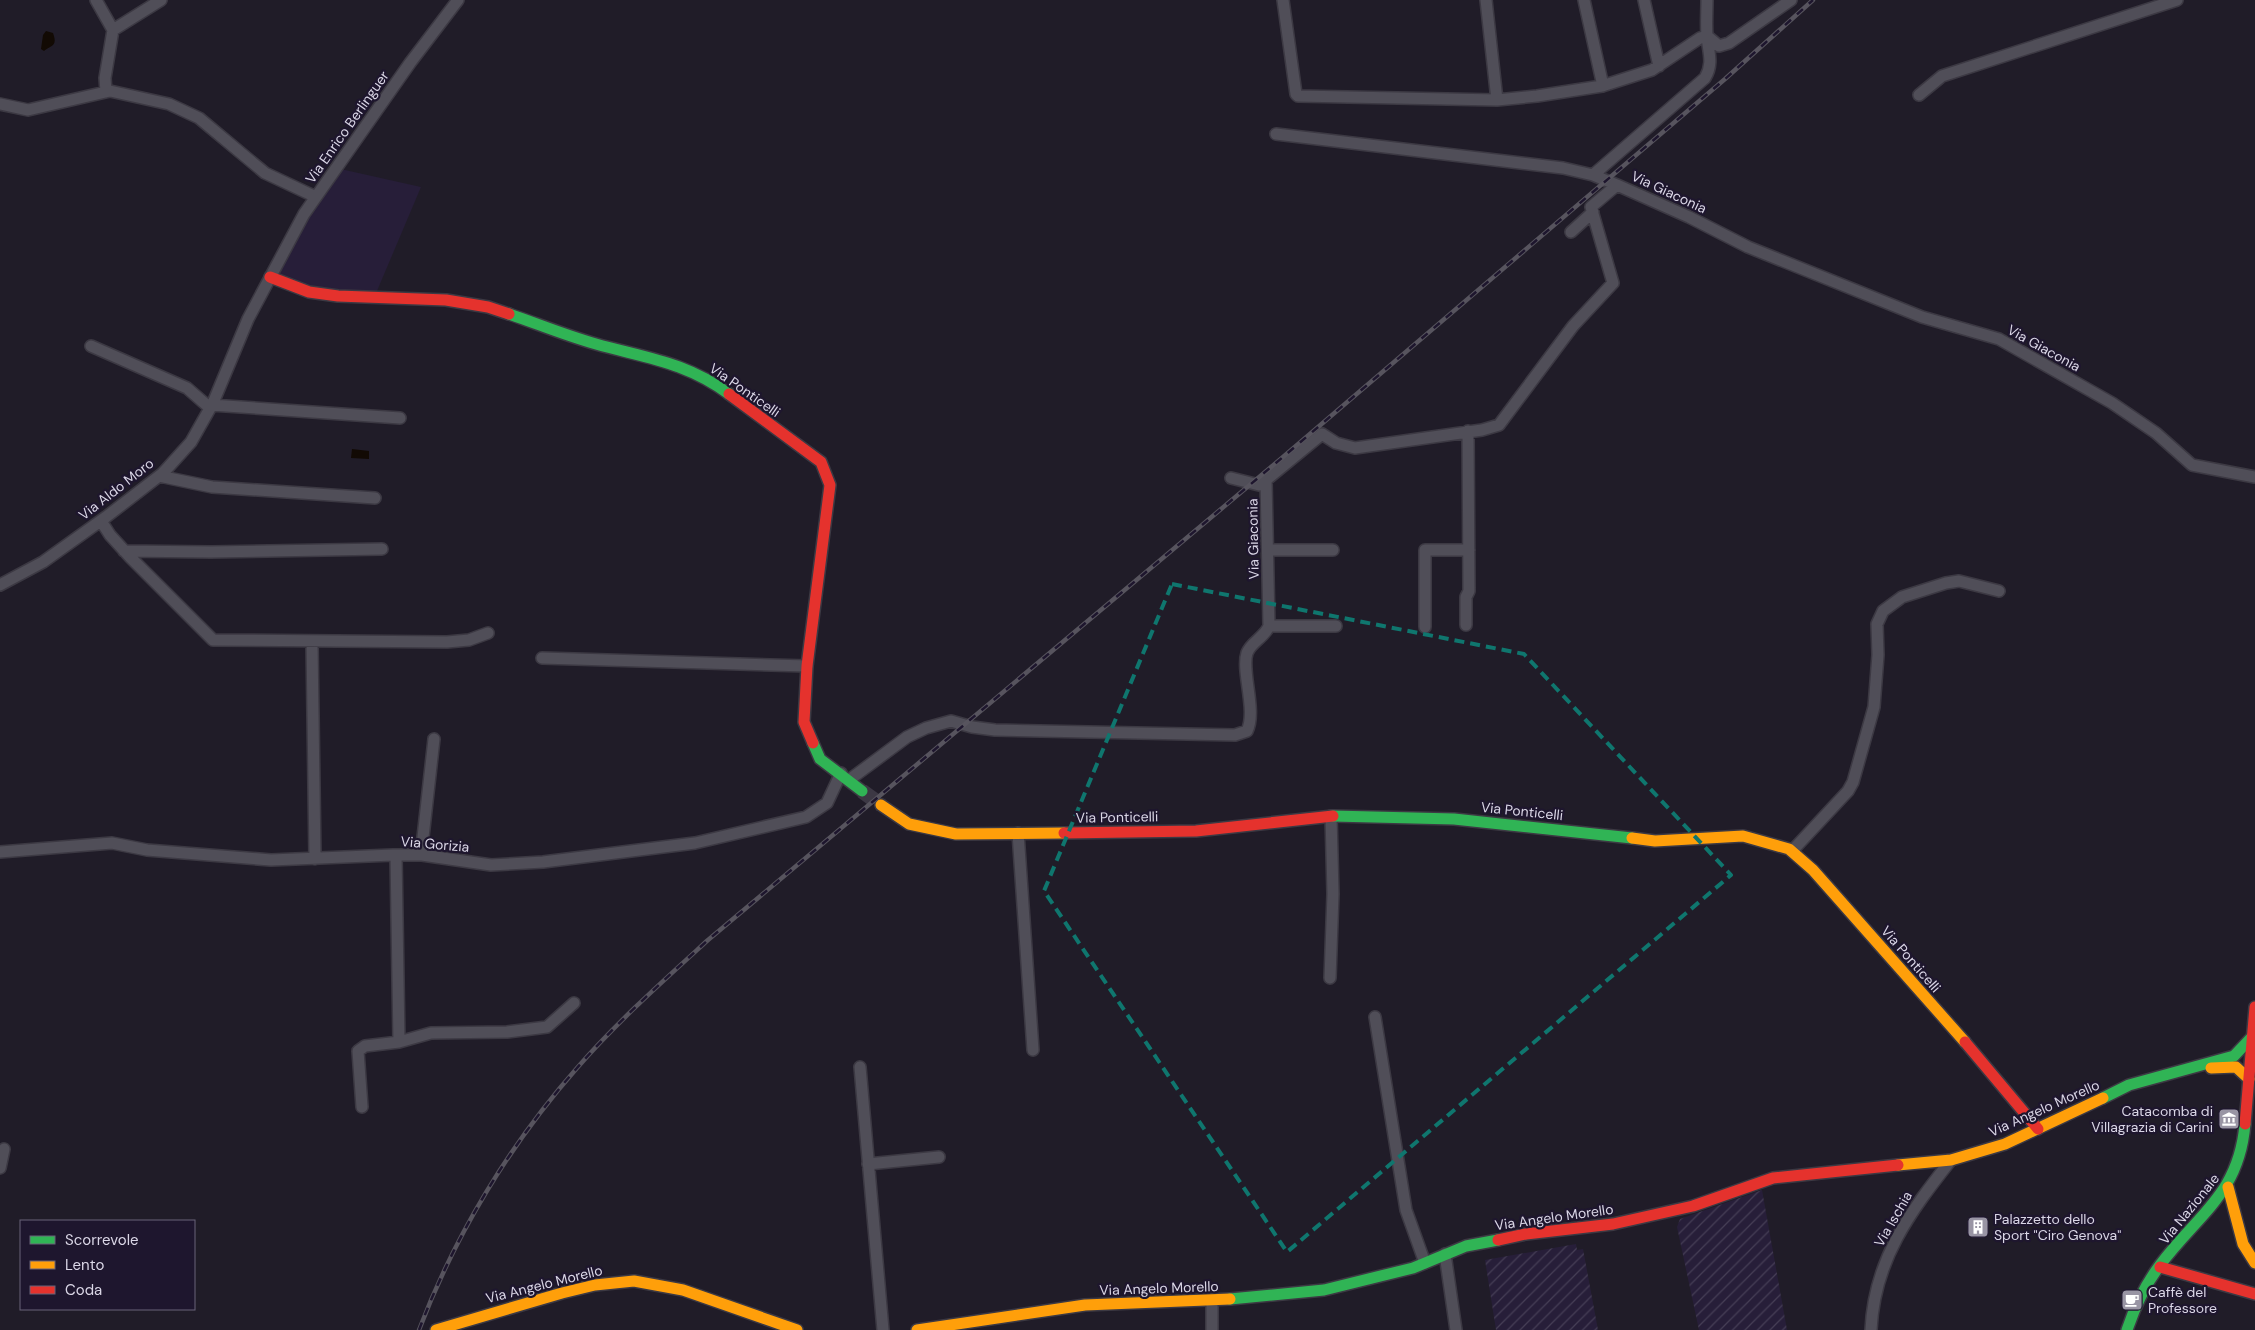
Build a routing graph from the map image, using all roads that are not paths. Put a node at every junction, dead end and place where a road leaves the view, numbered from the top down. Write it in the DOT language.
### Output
graph roads {
  1 [pos="96,0"];
  2 [pos="161,0"];
  3 [pos="458,0"];
  4 [pos="1283,0"];
  5 [pos="1486,0"];
  6 [pos="1584,0"];
  7 [pos="1644,0"];
  8 [pos="1707,0"];
  9 [pos="1791,0"];
  10 [pos="2177,0"];
  11 [pos="113,30"];
  12 [pos="1707,36"];
  13 [pos="1659,66"];
  14 [pos="1603,86"];
  15 [pos="106,92"];
  16 [pos="1919,95"];
  17 [pos="1497,100"];
  18 [pos="0,104"];
  19 [pos="1276,134"];
  20 [pos="1593,175"];
  21 [pos="1617,185"];
  22 [pos="316,197"];
  23 [pos="1593,212"];
  24 [pos="1571,232"];
  25 [pos="270,276"];
  26 [pos="91,346"];
  27 [pos="211,407"];
  28 [pos="400,418"];
  29 [pos="1468,432"];
  30 [pos="159,476"];
  31 [pos="2255,477"];
  32 [pos="1231,478"];
  33 [pos="1266,480"];
  34 [pos="375,498"];
  35 [pos="101,521"];
  36 [pos="382,549"];
  37 [pos="1268,550"];
  38 [pos="1333,550"];
  39 [pos="1469,550"];
  40 [pos="124,551"];
  41 [pos="0,585"];
  42 [pos="1999,591"];
  43 [pos="1466,625"];
  44 [pos="1269,626"];
  45 [pos="1336,626"];
  46 [pos="1426,627"];
  47 [pos="488,633"];
  48 [pos="312,643"];
  49 [pos="542,658"];
  50 [pos="807,666"];
  51 [pos="434,739"];
  52 [pos="845,777"];
  53 [pos="862,791"];
  54 [pos="882,805"];
  55 [pos="1331,816"];
  56 [pos="1018,834"];
  57 [pos="0,852"];
  58 [pos="1792,852"];
  59 [pos="396,855"];
  60 [pos="421,856"];
  61 [pos="315,859"];
  62 [pos="1330,978"];
  63 [pos="574,1003"];
  64 [pos="2255,1007"];
  65 [pos="1374,1017"];
  66 [pos="2252,1037"];
  67 [pos="400,1042"];
  68 [pos="1033,1050"];
  69 [pos="2251,1058"];
  70 [pos="2235,1062"];
  71 [pos="860,1066"];
  72 [pos="2251,1075"];
  73 [pos="362,1107"];
  74 [pos="2038,1129"];
  75 [pos="4,1149"];
  76 [pos="939,1157"];
  77 [pos="1951,1160"];
  78 [pos="868,1164"];
  79 [pos="0,1168"];
  80 [pos="2228,1187"];
  81 [pos="1445,1254"];
  82 [pos="2255,1262"];
  83 [pos="1425,1263"];
  84 [pos="2160,1267"];
  85 [pos="2253,1291"];
  86 [pos="1212,1302"];
  87 [pos="439,1329"];
  88 [pos="797,1330"];
  89 [pos="883,1330"];
  90 [pos="917,1330"];
  91 [pos="1212,1330"];
  92 [pos="1456,1330"];
  93 [pos="1871,1330"];
  94 [pos="2127,1330"];
  1 -- 11 [label="street"];
  2 -- 11 [label="street"];
  3 -- 22 [label="street, Via Enrico Berlinguer"];
  4 -- 17 [label="street"];
  5 -- 17 [label="street"];
  6 -- 14 [label="street"];
  7 -- 13 [label="street"];
  8 -- 12 [label="street"];
  9 -- 12 [label="street"];
  10 -- 16 [label="street"];
  11 -- 15 [label="street"];
  12 -- 13 [label="street"];
  12 -- 20 [label="street"];
  13 -- 14 [label="street"];
  14 -- 17 [label="street"];
  15 -- 18 [label="street"];
  15 -- 22 [label="street"];
  19 -- 20 [label="street"];
  20 -- 21 [label="street"];
  21 -- 23 [label="street, Via Giaconia"];
  21 -- 31 [label="street, Via Giaconia"];
  22 -- 25 [label="street, Via Enrico Berlinguer"];
  23 -- 24 [label="street"];
  23 -- 29 [label="street, Via Giaconia"];
  25 -- 27 [label="street, Via Aldo Moro"];
  25 -- 50 [label="street, Via Ponticelli"];
  26 -- 27 [label="street"];
  27 -- 28 [label="street"];
  27 -- 30 [label="street, Via Aldo Moro"];
  29 -- 33 [label="street, Via Giaconia"];
  29 -- 39 [label="street"];
  30 -- 34 [label="street"];
  30 -- 35 [label="street, Via Aldo Moro"];
  32 -- 33 [label="street"];
  33 -- 37 [label="street, Via Giaconia"];
  35 -- 40 [label="street"];
  35 -- 41 [label="street, Via Aldo Moro"];
  36 -- 40 [label="street"];
  37 -- 38 [label="street"];
  37 -- 44 [label="street, Via Giaconia"];
  39 -- 43 [label="street"];
  39 -- 46 [label="street"];
  40 -- 47 [label="street"];
  42 -- 58 [label="street"];
  44 -- 45 [label="street"];
  44 -- 52 [label="street"];
  48 -- 61 [label="street"];
  49 -- 50 [label="street"];
  50 -- 52 [label="street, Via Ponticelli"];
  51 -- 60 [label="street"];
  52 -- 53 [label="street, Via Ponticelli"];
  52 -- 60 [label="street, Via Gorizia"];
  54 -- 56 [label="street, Via Ponticelli"];
  55 -- 56 [label="street, Via Ponticelli"];
  55 -- 58 [label="street, Via Ponticelli"];
  55 -- 62 [label="street"];
  56 -- 68 [label="street"];
  57 -- 61 [label="street, Via Gorizia"];
  58 -- 74 [label="street, Via Ponticelli"];
  59 -- 60 [label="street, Via Gorizia"];
  59 -- 61 [label="street, Via Gorizia"];
  59 -- 67 [label="street"];
  63 -- 67 [label="street"];
  64 -- 66 [label="street, Via Nazionale"];
  65 -- 83 [label="street"];
  66 -- 69 [label="street, Via Nazionale"];
  66 -- 70 [label="street"];
  67 -- 73 [label="street"];
  69 -- 70 [label="street"];
  69 -- 72 [label="street, Via Nazionale"];
  70 -- 72 [label="street"];
  70 -- 74 [label="street, Via Angelo Morello"];
  71 -- 78 [label="street"];
  72 -- 80 [label="street, Via Nazionale"];
  74 -- 77 [label="street, Via Angelo Morello"];
  75 -- 79 [label="street"];
  76 -- 78 [label="street"];
  77 -- 81 [label="street, Via Angelo Morello"];
  77 -- 93 [label="street, Via Ischia"];
  78 -- 89 [label="street"];
  80 -- 82 [label="street"];
  80 -- 84 [label="street, Via Nazionale"];
  81 -- 83 [label="street, Via Angelo Morello"];
  81 -- 92 [label="street"];
  83 -- 86 [label="street, Via Angelo Morello"];
  84 -- 85 [label="street"];
  84 -- 94 [label="street, Via Nazionale"];
  86 -- 90 [label="street, Via Angelo Morello"];
  86 -- 91 [label="street"];
  87 -- 88 [label="street, Via Angelo Morello"];
}
